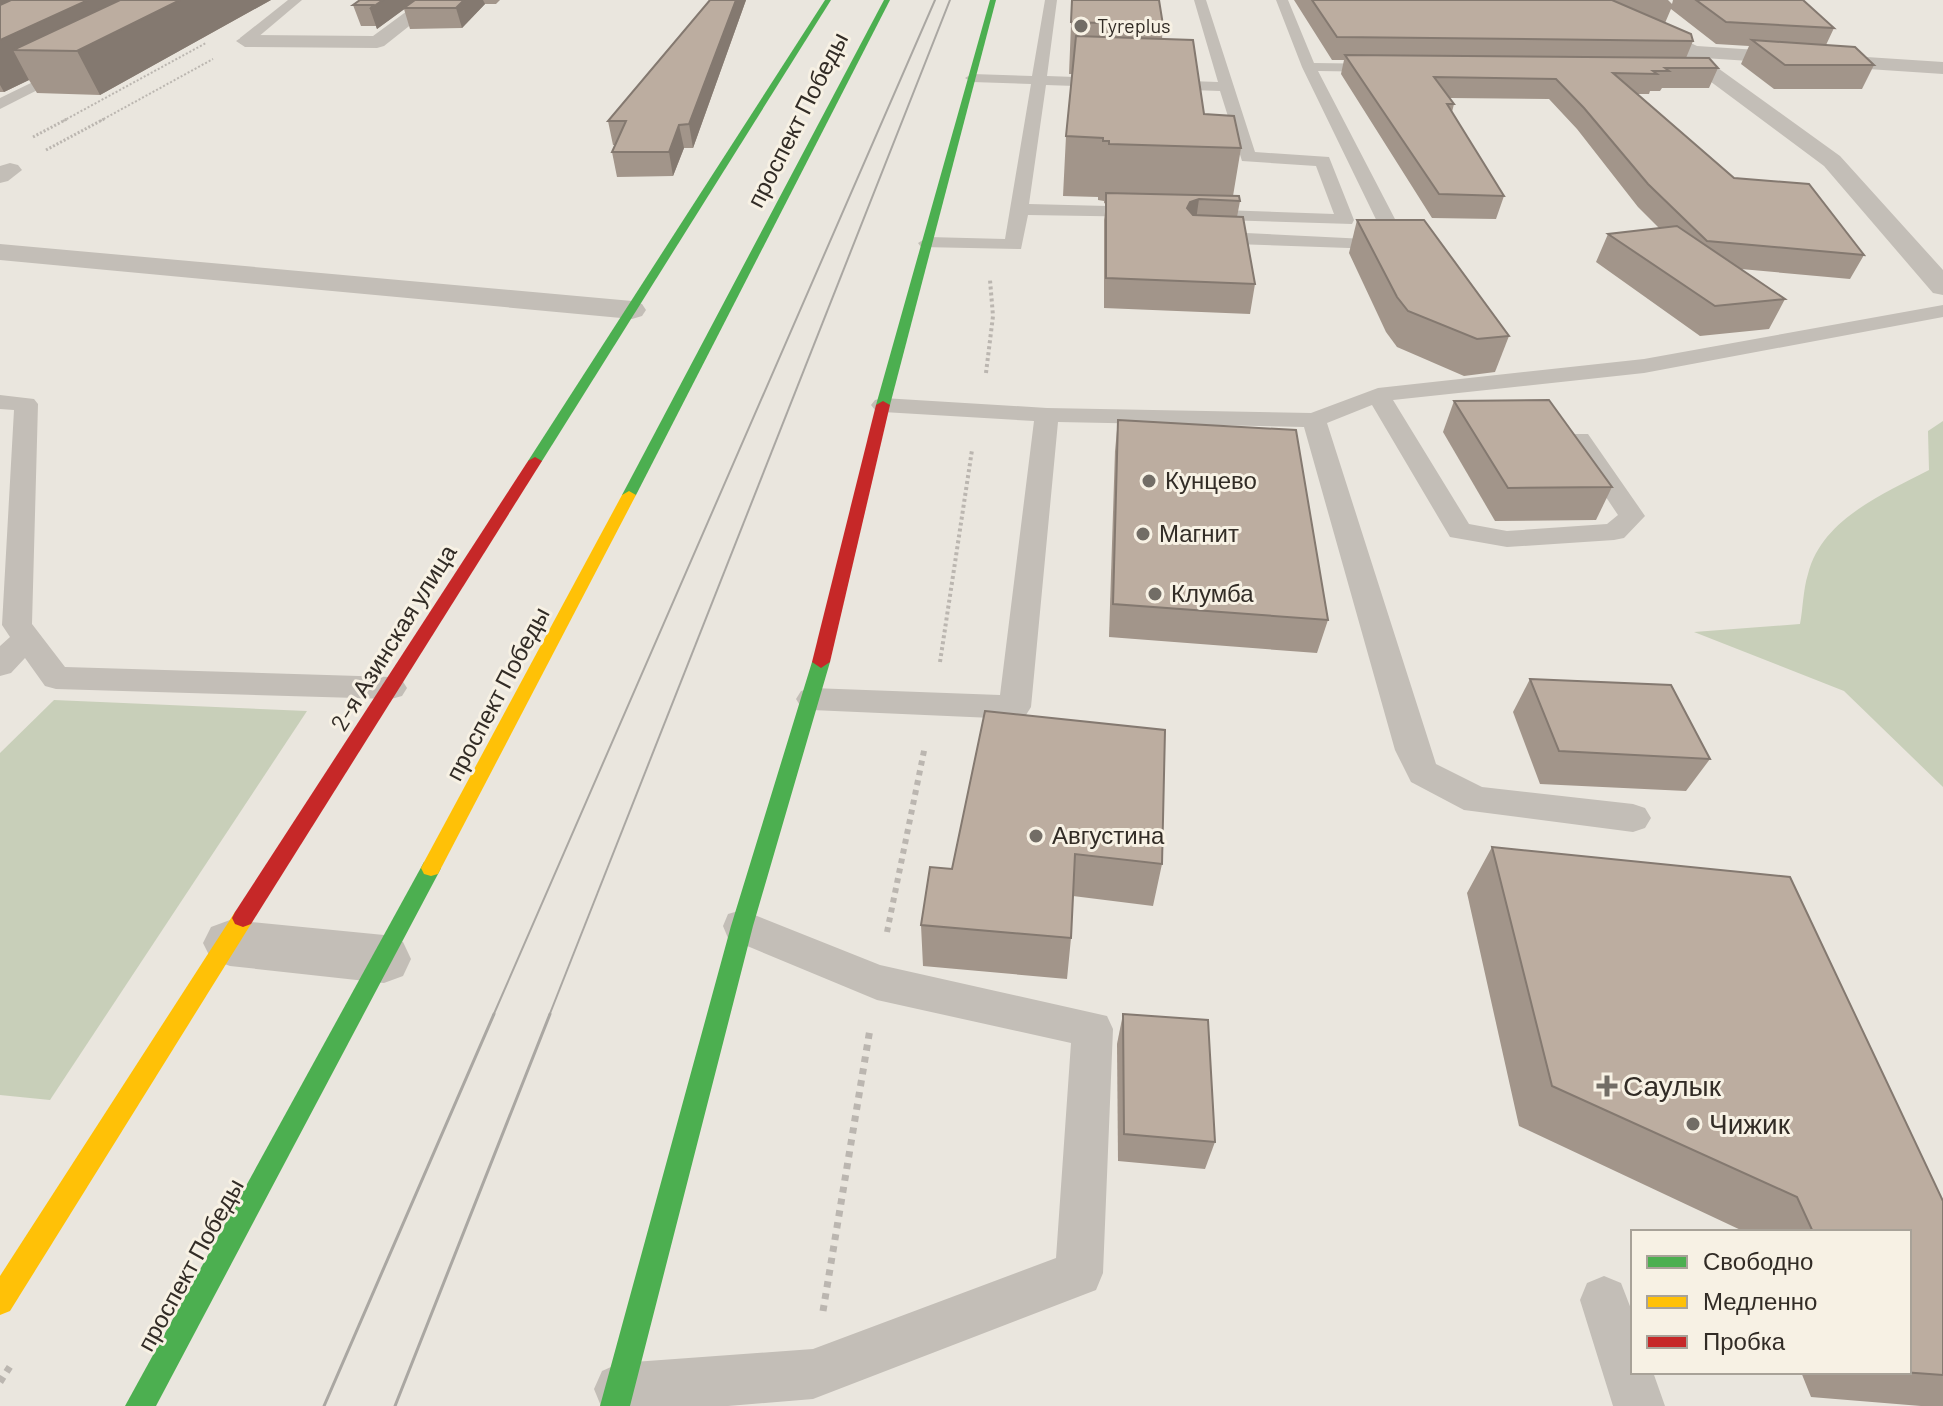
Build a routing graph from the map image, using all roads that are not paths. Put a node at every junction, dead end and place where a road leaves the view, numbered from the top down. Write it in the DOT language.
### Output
graph roads {
  1 [pos="296,0"];
  2 [pos="433,0"];
  3 [pos="828,0"];
  4 [pos="887,0"];
  5 [pos="993,0"];
  6 [pos="1051,0"];
  7 [pos="1200,0"];
  8 [pos="1282,0"];
  9 [pos="1588,0"];
  10 [pos="245,41"];
  11 [pos="1685,61"];
  12 [pos="81,63"];
  13 [pos="1309,67"];
  14 [pos="1401,68"];
  15 [pos="1943,68"];
  16 [pos="972,78"];
  17 [pos="1040,81"];
  18 [pos="1226,87"];
  19 [pos="4,99"];
  20 [pos="1020,217"];
  21 [pos="1095,231"];
  22 [pos="1187,236"];
  23 [pos="928,243"];
  24 [pos="0,252"];
  25 [pos="1943,287"];
  26 [pos="632,310"];
  27 [pos="1943,311"];
  28 [pos="1378,395"];
  29 [pos="0,402"];
  30 [pos="883,405"];
  31 [pos="1047,415"];
  32 [pos="1314,420"];
  33 [pos="1579,439"];
  34 [pos="11,506"];
  35 [pos="9,591"];
  36 [pos="26,638"];
  37 [pos="0,665"];
  38 [pos="391,688"];
  39 [pos="812,699"];
  40 [pos="1633,818"];
  41 [pos="742,926"];
  42 [pos="230,943"];
  43 [pos="384,959"];
  44 [pos="1604,1300"];
  45 [pos="0,1301"];
  46 [pos="618,1398"];
  47 [pos="140,1406"];
  48 [pos="1639,1406"];
  1 -- 10 [label="lane"];
  2 -- 10 [label="street"];
  3 -- 26 [label="main road, 2-я Азинская улица"];
  4 -- 43 [label="main road, проспект Победы"];
  5 -- 16 [label="main road"];
  6 -- 17 [label="lane"];
  7 -- 18 [label="lane"];
  8 -- 13 [label="lane"];
  9 -- 11 [label="street"];
  11 -- 15 [label="street"];
  11 -- 25 [label="street"];
  12 -- 19 [label="lane"];
  13 -- 14 [label="lane"];
  13 -- 22 [label="lane"];
  16 -- 17 [label="lane"];
  16 -- 23 [label="main road"];
  17 -- 18 [label="lane"];
  17 -- 20 [label="lane"];
  18 -- 20 [label="lane"];
  20 -- 21 [label="lane"];
  20 -- 23 [label="lane"];
  23 -- 30 [label="main road"];
  24 -- 26 [label="street"];
  26 -- 38 [label="main road, 2-я Азинская улица"];
  27 -- 28 [label="lane"];
  28 -- 32 [label="lane"];
  28 -- 33 [label="lane"];
  29 -- 34 [label="lane"];
  30 -- 31 [label="lane"];
  30 -- 39 [label="main road"];
  31 -- 32 [label="lane"];
  31 -- 39 [label="lane"];
  32 -- 40 [label="lane"];
  34 -- 35 [label="lane"];
  35 -- 36 [label="lane"];
  36 -- 37 [label="lane"];
  36 -- 38 [label="lane"];
  38 -- 42 [label="main road, 2-я Азинская улица"];
  39 -- 41 [label="main road"];
  41 -- 46 [label="main road"];
  41 -- 46 [label="lane"];
  42 -- 43 [label="street"];
  42 -- 45 [label="main road, 2-я Азинская улица"];
  43 -- 47 [label="main road, проспект Победы"];
  44 -- 48 [label="lane"];
}
